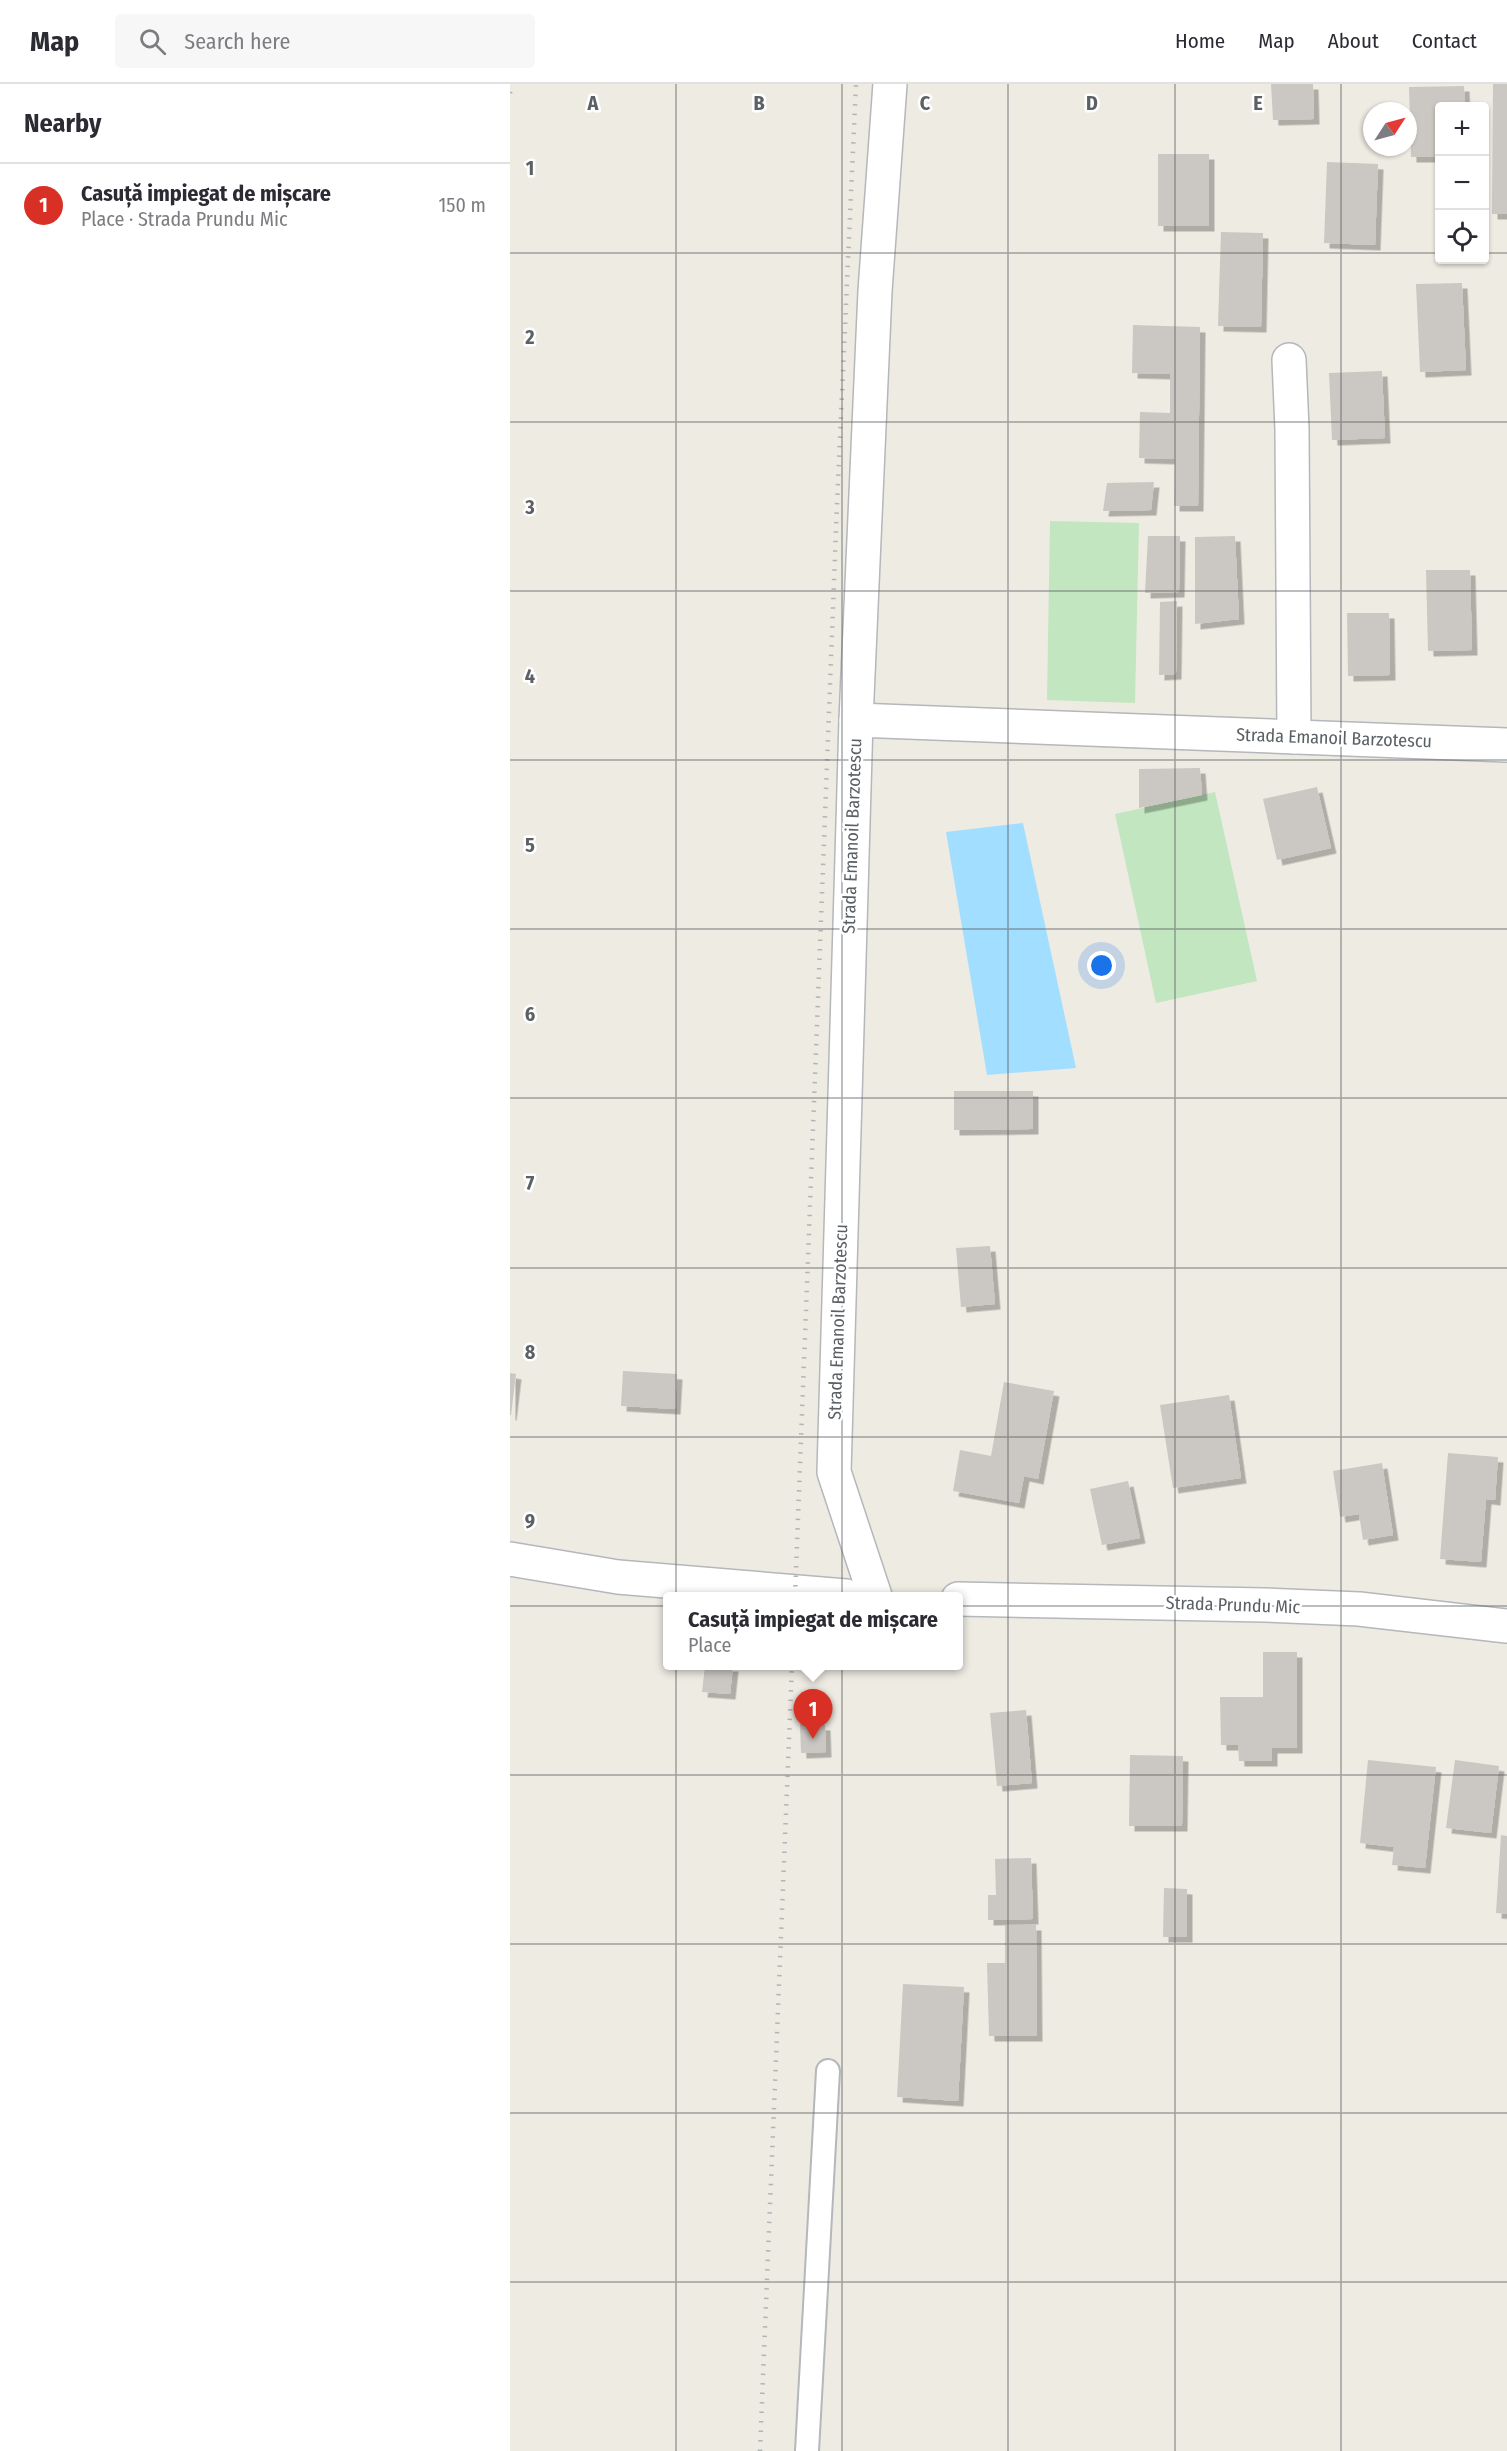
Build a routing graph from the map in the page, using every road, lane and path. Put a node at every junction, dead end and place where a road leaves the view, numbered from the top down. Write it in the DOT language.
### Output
graph roads {
  1 [pos="890,84"];
  2 [pos="1289,360"];
  3 [pos="856,720"];
  4 [pos="1294,737"];
  5 [pos="1507,745"];
  6 [pos="510,1559"];
  7 [pos="798,1592"];
  8 [pos="874,1592"];
  9 [pos="963,1599"];
  10 [pos="1507,1626"];
  11 [pos="828,2071"];
  12 [pos="807,2451"];
  1 -- 3 [label="street"];
  2 -- 4 [label="street"];
  3 -- 4 [label="street, Strada Emanoil Barzotescu"];
  3 -- 8 [label="street, Strada Emanoil Barzotescu"];
  4 -- 5 [label="street, Strada Emanoil Barzotescu"];
  6 -- 7 [label="street"];
  9 -- 10 [label="street, Strada Prundu Mic"];
  11 -- 12 [label="lane"];
}
